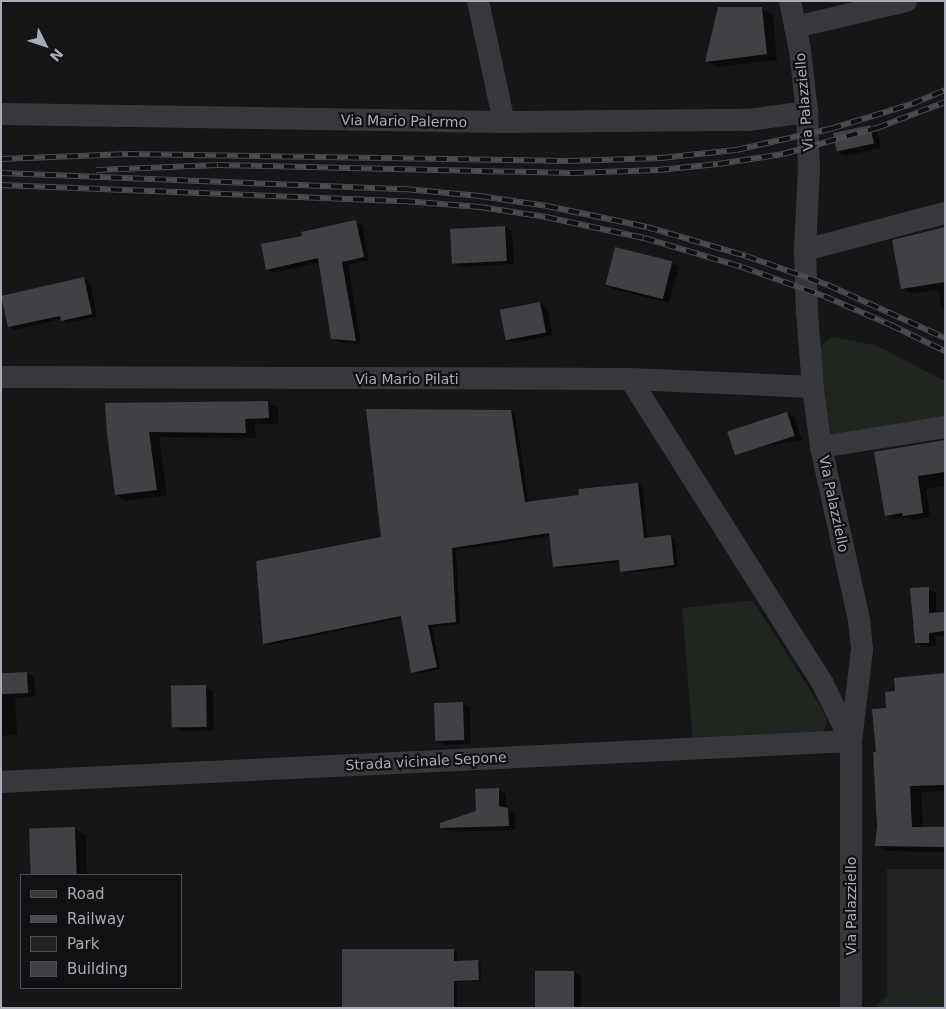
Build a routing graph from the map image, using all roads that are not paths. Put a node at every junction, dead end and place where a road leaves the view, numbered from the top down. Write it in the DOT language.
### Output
graph roads {
  1 [pos="478,1"];
  2 [pos="790,1"];
  3 [pos="906,1"];
  4 [pos="796,28"];
  5 [pos="807,112"];
  6 [pos="1,114"];
  7 [pos="504,122"];
  8 [pos="945,213"];
  9 [pos="805,250"];
  10 [pos="1,377"];
  11 [pos="630,379"];
  12 [pos="813,387"];
  13 [pos="945,427"];
  14 [pos="821,447"];
  15 [pos="851,741"];
  16 [pos="1,782"];
  17 [pos="851,1008"];
  1 -- 7 [label="street"];
  2 -- 4 [label="street, Via Palazziello"];
  3 -- 4 [label="street"];
  4 -- 5 [label="street, Via Palazziello"];
  5 -- 7 [label="street, Via Mario Palermo"];
  5 -- 9 [label="street, Via Palazziello"];
  6 -- 7 [label="street, Via Mario Palermo"];
  8 -- 9 [label="street"];
  9 -- 12 [label="street, Via Palazziello"];
  10 -- 11 [label="street, Via Mario Pilati"];
  11 -- 12 [label="street, Via Mario Pilati"];
  11 -- 15 [label="street"];
  12 -- 14 [label="street, Via Palazziello"];
  13 -- 14 [label="street"];
  14 -- 15 [label="street, Via Palazziello"];
  15 -- 16 [label="street, Strada vicinale Sepone"];
  15 -- 17 [label="street, Via Palazziello"];
}
